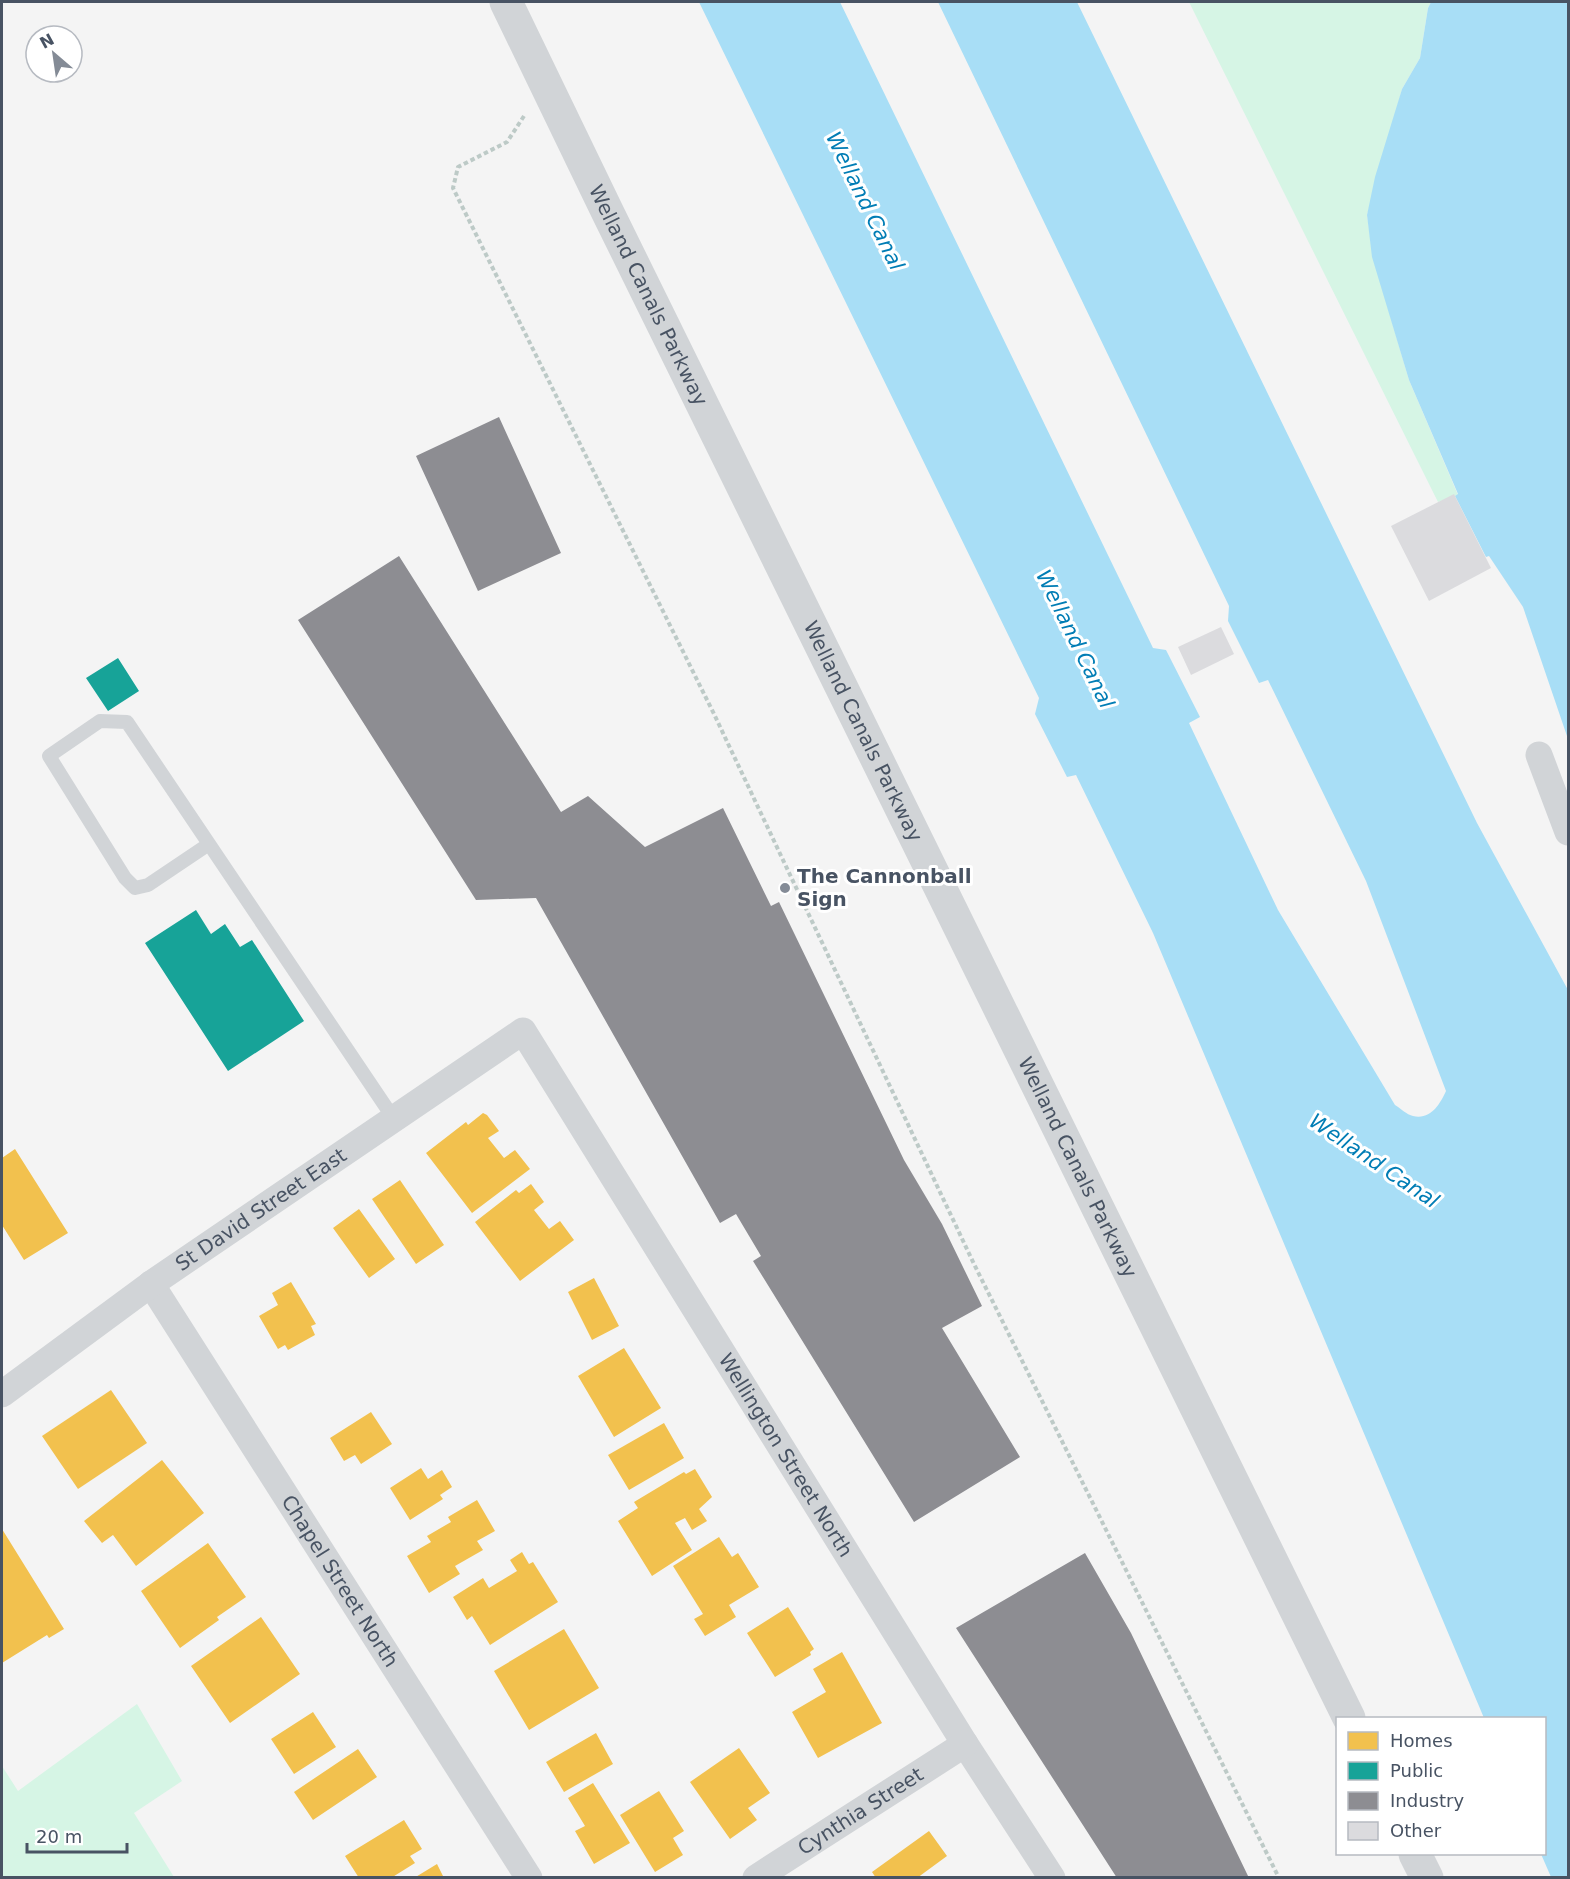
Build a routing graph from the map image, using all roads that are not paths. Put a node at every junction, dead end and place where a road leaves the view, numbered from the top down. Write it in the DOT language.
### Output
graph roads {
  1 [pos="506,2"];
  2 [pos="1539,755"];
  3 [pos="1569,832"];
  4 [pos="209,844"];
  5 [pos="523,1031"];
  6 [pos="394,1119"];
  7 [pos="151,1284"];
  8 [pos="2,1394"];
  9 [pos="1348,1717"];
  10 [pos="965,1744"];
  11 [pos="1416,1855"];
  12 [pos="529,1878"];
  13 [pos="756,1878"];
  14 [pos="1052,1878"];
  15 [pos="1427,1878"];
  1 -- 9 [label="street, Welland Canals Parkway"];
  2 -- 3 [label="street"];
  4 -- 4 [label="lane"];
  4 -- 6 [label="lane"];
  5 -- 6 [label="street, St David Street East"];
  5 -- 10 [label="street, Wellington Street North"];
  6 -- 7 [label="street, St David Street East"];
  7 -- 8 [label="street, St David Street East"];
  7 -- 12 [label="street, Chapel Street North"];
  10 -- 13 [label="street, Cynthia Street"];
  10 -- 14 [label="street, Wellington Street North"];
  11 -- 15 [label="street"];
}
